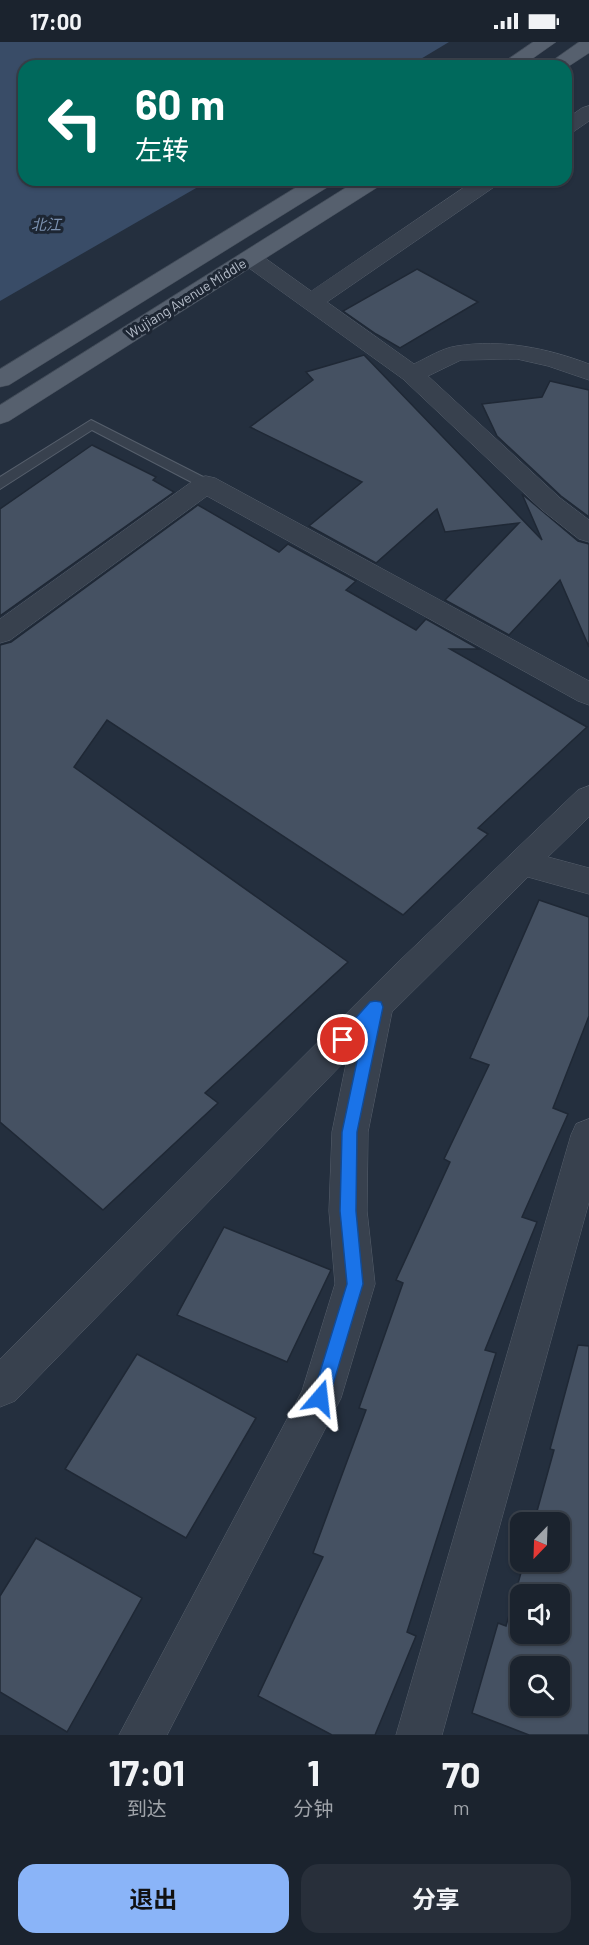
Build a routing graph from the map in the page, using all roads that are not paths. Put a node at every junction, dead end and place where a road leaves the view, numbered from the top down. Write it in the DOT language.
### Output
graph roads {
  1 [pos="546,42"];
  2 [pos="589,44"];
  3 [pos="517,60"];
  4 [pos="564,60"];
  5 [pos="589,112"];
  6 [pos="572,124"];
  7 [pos="313,186"];
  8 [pos="364,186"];
  9 [pos="480,186"];
  10 [pos="250,258"];
  11 [pos="311,302"];
  12 [pos="589,373"];
  13 [pos="412,374"];
  14 [pos="0,380"];
  15 [pos="0,416"];
  16 [pos="0,484"];
  17 [pos="206,484"];
  18 [pos="589,533"];
  19 [pos="0,633"];
  20 [pos="589,694"];
  21 [pos="589,798"];
  22 [pos="523,863"];
  23 [pos="589,881"];
  24 [pos="375,1007"];
  25 [pos="589,1135"];
  26 [pos="0,1386"];
  27 [pos="142,1735"];
  28 [pos="419,1735"];
  1 -- 3 [label="main road"];
  2 -- 4 [label="main road"];
  5 -- 6 [label="street"];
  7 -- 14 [label="main road, Wujiang Avenue Middle"];
  8 -- 10 [label="main road, Wujiang Avenue Middle"];
  9 -- 11 [label="street"];
  10 -- 11 [label="street"];
  10 -- 15 [label="main road, Wujiang Avenue Middle"];
  11 -- 13 [label="street"];
  12 -- 13 [label="street"];
  13 -- 18 [label="street"];
  16 -- 17 [label="lane"];
  17 -- 19 [label="street"];
  17 -- 20 [label="street"];
  21 -- 22 [label="street"];
  22 -- 23 [label="street"];
  22 -- 24 [label="street"];
  24 -- 26 [label="street"];
  24 -- 27 [label="street"];
  25 -- 28 [label="street"];
}
